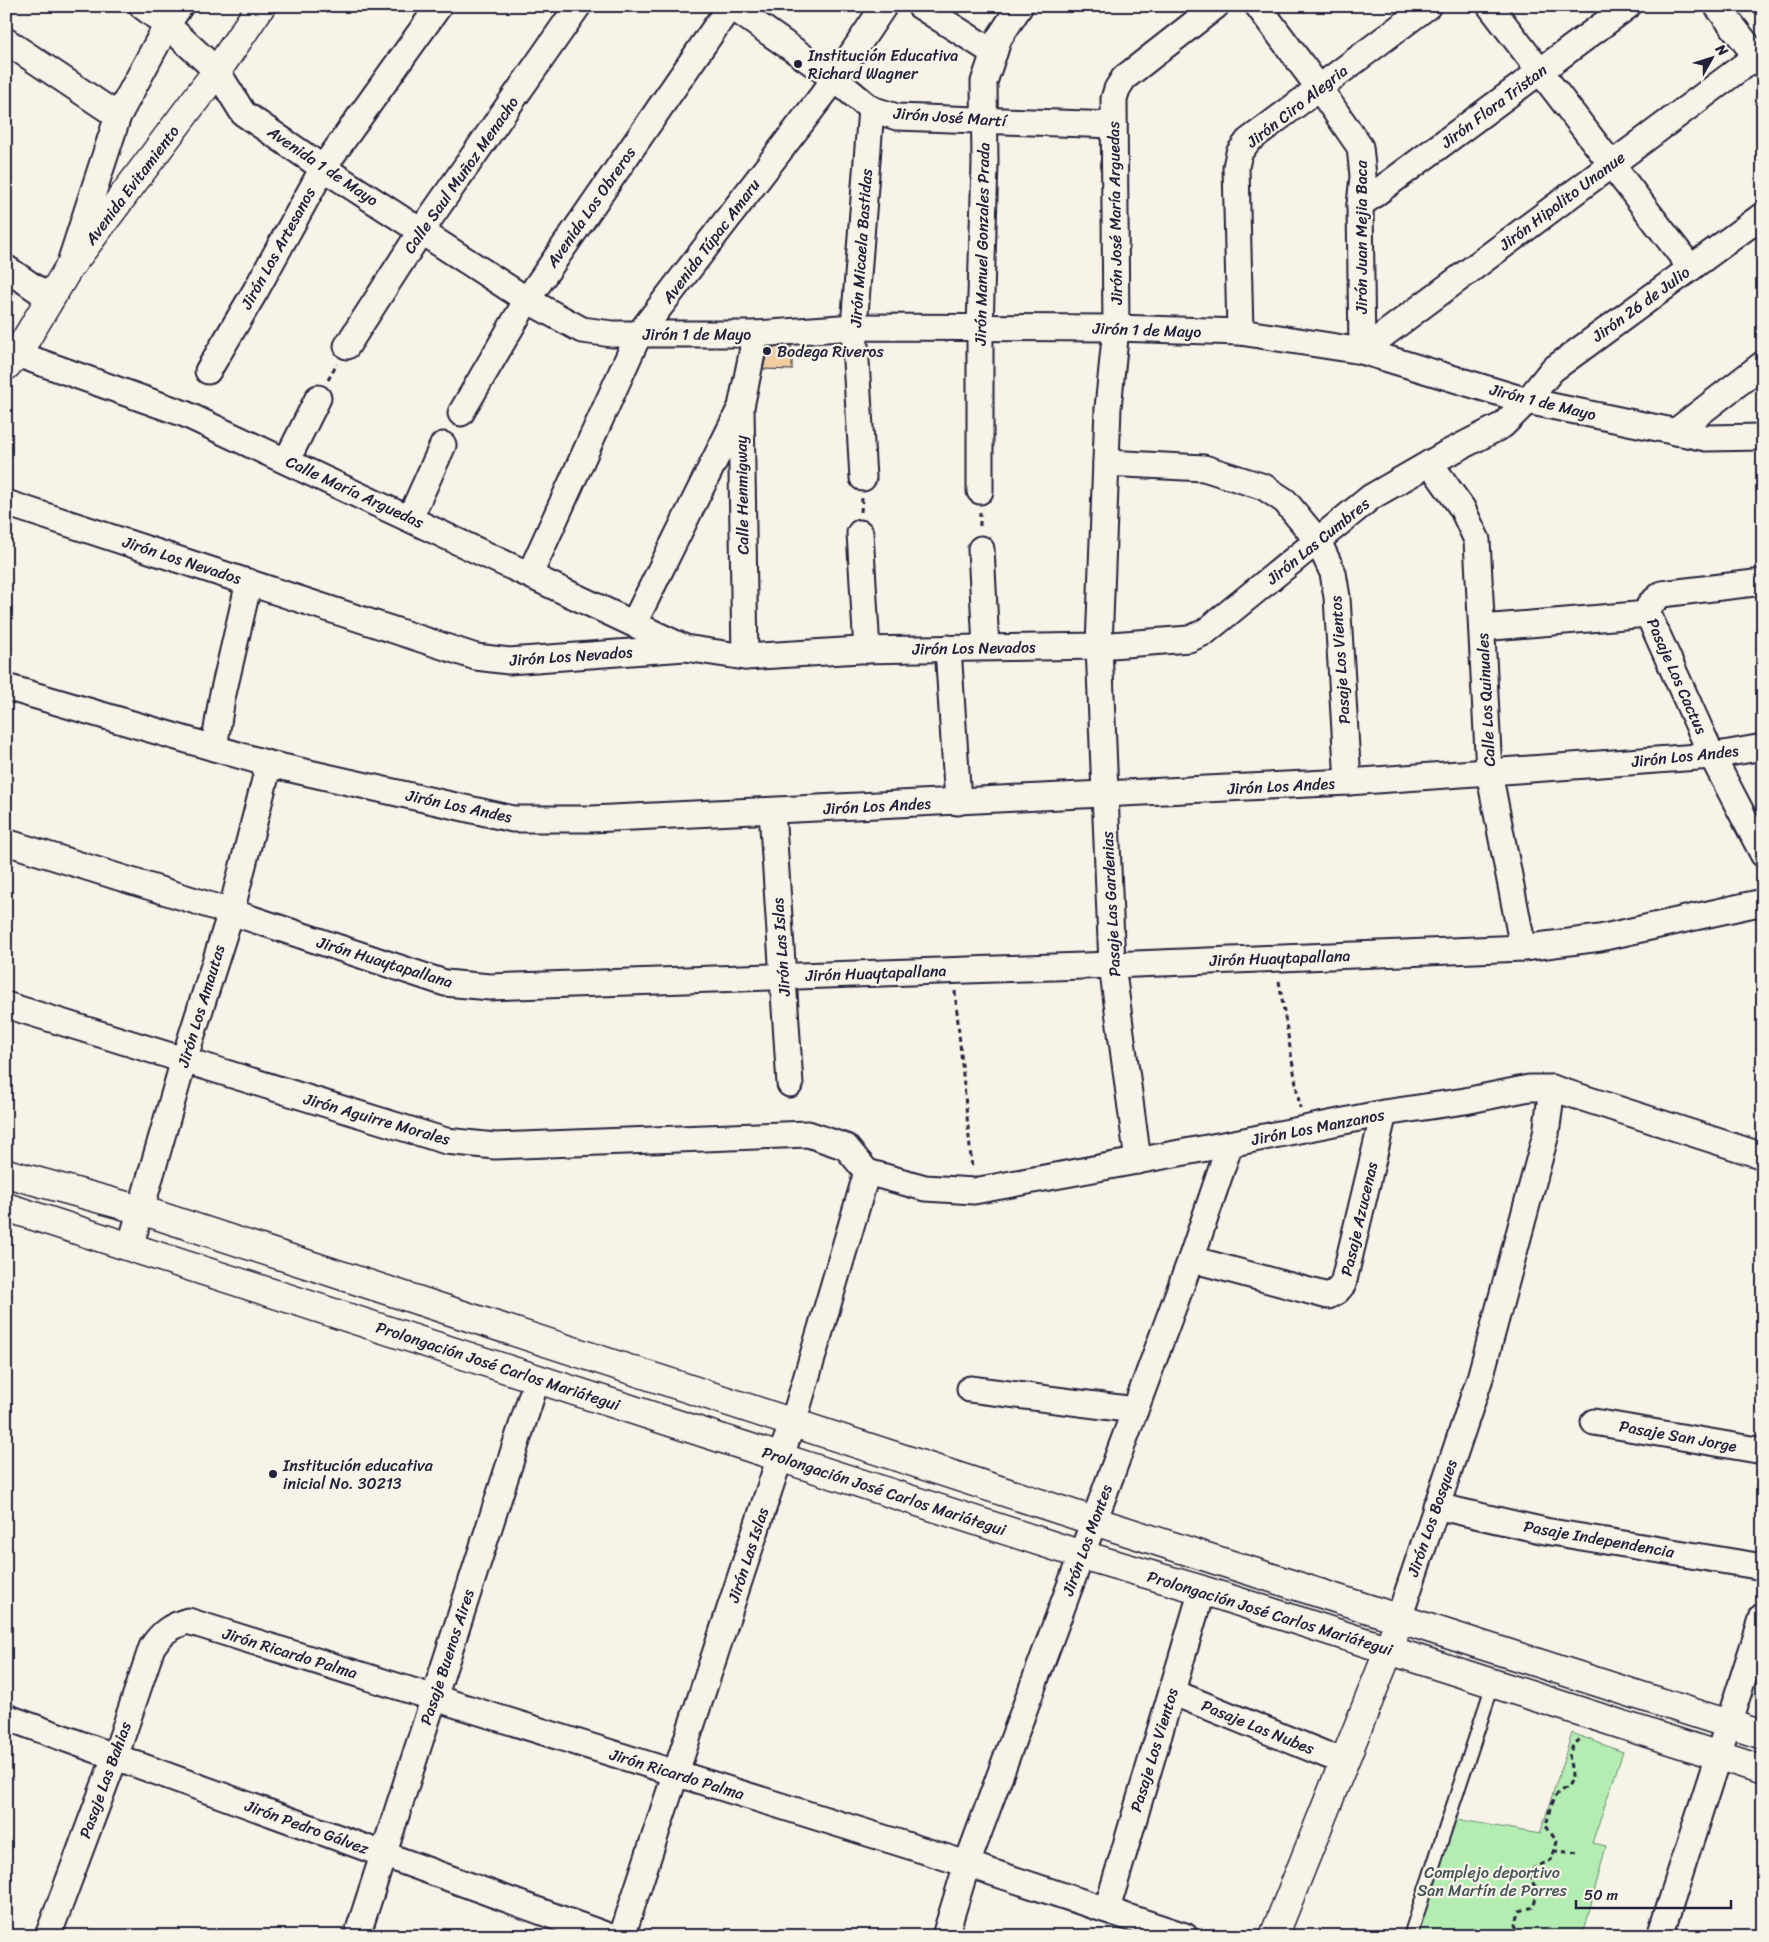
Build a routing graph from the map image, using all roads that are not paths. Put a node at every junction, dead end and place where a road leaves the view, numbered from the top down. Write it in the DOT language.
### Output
graph roads {
  1 [pos="142,6"];
  2 [pos="261,6"];
  3 [pos="439,6"];
  4 [pos="578,6"];
  5 [pos="730,6"];
  6 [pos="884,6"];
  7 [pos="920,6"];
  8 [pos="1020,6"];
  9 [pos="1216,6"];
  10 [pos="1258,6"];
  11 [pos="1428,6"];
  12 [pos="1490,6"];
  13 [pos="1628,6"];
  14 [pos="1717,6"];
  15 [pos="173,16"];
  16 [pos="6,41"];
  17 [pos="994,53"];
  18 [pos="1761,57"];
  19 [pos="217,71"];
  20 [pos="1540,72"];
  21 [pos="835,79"];
  22 [pos="1319,88"];
  23 [pos="872,109"];
  24 [pos="118,116"];
  25 [pos="984,120"];
  26 [pos="1114,125"];
  27 [pos="1612,164"];
  28 [pos="323,168"];
  29 [pos="1360,205"];
  30 [pos="1763,215"];
  31 [pos="422,231"];
  32 [pos="6,268"];
  33 [pos="1691,268"];
  34 [pos="68,269"];
  35 [pos="50,299"];
  36 [pos="527,300"];
  37 [pos="854,327"];
  38 [pos="980,328"];
  39 [pos="1116,328"];
  40 [pos="1240,332"];
  41 [pos="639,334"];
  42 [pos="756,334"];
  43 [pos="347,346"];
  44 [pos="1362,351"];
  45 [pos="12,360"];
  46 [pos="1763,364"];
  47 [pos="208,371"];
  48 [pos="318,398"];
  49 [pos="1526,401"];
  50 [pos="741,407"];
  51 [pos="462,413"];
  52 [pos="1675,432"];
  53 [pos="1763,437"];
  54 [pos="444,445"];
  55 [pos="287,460"];
  56 [pos="1106,463"];
  57 [pos="1430,463"];
  58 [pos="863,478"];
  59 [pos="980,491"];
  60 [pos="6,503"];
  61 [pos="410,518"];
  62 [pos="860,533"];
  63 [pos="1318,541"];
  64 [pos="981,549"];
  65 [pos="530,574"];
  66 [pos="249,582"];
  67 [pos="1763,582"];
  68 [pos="1649,609"];
  69 [pos="639,612"];
  70 [pos="1482,628"];
  71 [pos="1099,646"];
  72 [pos="986,647"];
  73 [pos="685,648"];
  74 [pos="948,648"];
  75 [pos="867,650"];
  76 [pos="745,657"];
  77 [pos="6,687"];
  78 [pos="1763,747"];
  79 [pos="214,748"];
  80 [pos="1712,756"];
  81 [pos="270,764"];
  82 [pos="1489,772"];
  83 [pos="1348,782"];
  84 [pos="1105,796"];
  85 [pos="958,802"];
  86 [pos="772,811"];
  87 [pos="6,842"];
  88 [pos="1763,854"];
  89 [pos="1763,902"];
  90 [pos="231,912"];
  91 [pos="1523,948"];
  92 [pos="1112,965"];
  93 [pos="783,977"];
  94 [pos="6,1005"];
  95 [pos="184,1060"];
  96 [pos="790,1084"];
  97 [pos="1541,1088"];
  98 [pos="1384,1113"];
  99 [pos="1230,1144"];
  100 [pos="1763,1156"];
  101 [pos="1138,1161"];
  102 [pos="867,1172"];
  103 [pos="6,1173"];
  104 [pos="6,1207"];
  105 [pos="141,1210"];
  106 [pos="130,1247"];
  107 [pos="1191,1260"];
  108 [pos="537,1379"];
  109 [pos="970,1389"];
  110 [pos="1136,1410"];
  111 [pos="1594,1422"];
  112 [pos="793,1423"];
  113 [pos="1763,1451"];
  114 [pos="780,1457"];
  115 [pos="1436,1506"];
  116 [pos="1094,1521"];
  117 [pos="1082,1555"];
  118 [pos="1763,1567"];
  119 [pos="1202,1590"];
  120 [pos="1763,1616"];
  121 [pos="1399,1618"];
  122 [pos="168,1628"];
  123 [pos="1389,1650"];
  124 [pos="1493,1684"];
  125 [pos="1172,1692"];
  126 [pos="434,1698"];
  127 [pos="6,1717"];
  128 [pos="1728,1723"];
  129 [pos="1763,1734"];
  130 [pos="1718,1756"];
  131 [pos="115,1757"];
  132 [pos="1344,1762"];
  133 [pos="1763,1770"];
  134 [pos="676,1774"];
  135 [pos="384,1855"];
  136 [pos="967,1864"];
  137 [pos="1107,1910"];
  138 [pos="48,1936"];
  139 [pos="358,1936"];
  140 [pos="608,1936"];
  141 [pos="622,1936"];
  142 [pos="945,1936"];
  143 [pos="1185,1936"];
  144 [pos="1274,1936"];
  145 [pos="1410,1936"];
  146 [pos="1660,1936"];
  1 -- 15 [label="street, Avenida 1 de Mayo"];
  2 -- 19 [label="street, Avenida Evitamiento"];
  3 -- 28 [label="street, Jirón Los Artesanos"];
  4 -- 31 [label="street, Calle Saul Muñoz Menacho"];
  5 -- 21 [label="street, Jirón José Martí"];
  5 -- 36 [label="street, Avenida Los Obreros"];
  6 -- 21 [label="street, Avenida Túpac Amaru"];
  7 -- 17 [label="street"];
  8 -- 17 [label="street, Jirón Manuel Gonzales Prada"];
  9 -- 26 [label="street, Jirón José María Arguedas"];
  10 -- 22 [label="street, Jirón Juan Mejia Baca"];
  11 -- 22 [label="street, Jirón Ciro Alegria"];
  12 -- 20 [label="street"];
  13 -- 20 [label="street, Jirón Flora Tristan"];
  14 -- 18 [label="street"];
  15 -- 19 [label="street, Avenida 1 de Mayo"];
  15 -- 24 [label="street"];
  16 -- 24 [label="street"];
  17 -- 25 [label="street, Jirón Manuel Gonzales Prada"];
  18 -- 27 [label="street, Jirón Hipolito Unanue"];
  19 -- 28 [label="street, Avenida 1 de Mayo"];
  19 -- 34 [label="street, Avenida Evitamiento"];
  20 -- 27 [label="street"];
  20 -- 29 [label="street, Jirón Flora Tristan"];
  21 -- 23 [label="street, Jirón José Martí"];
  21 -- 41 [label="street, Avenida Túpac Amaru"];
  22 -- 29 [label="street, Jirón Juan Mejia Baca"];
  22 -- 40 [label="street, Jirón Ciro Alegria"];
  23 -- 25 [label="street, Jirón José Martí"];
  23 -- 37 [label="street, Jirón Micaela Bastidas"];
  24 -- 34 [label="street"];
  25 -- 26 [label="street, Jirón José Martí"];
  25 -- 38 [label="street, Jirón Manuel Gonzales Prada"];
  26 -- 39 [label="street, Jirón José María Arguedas"];
  27 -- 33 [label="street"];
  27 -- 44 [label="street, Jirón Hipolito Unanue"];
  28 -- 31 [label="street, Avenida 1 de Mayo"];
  28 -- 47 [label="street, Jirón Los Artesanos"];
  29 -- 44 [label="street, Jirón Juan Mejia Baca"];
  30 -- 33 [label="street, Jirón 26 de Julio"];
  31 -- 36 [label="street, Avenida 1 de Mayo"];
  31 -- 43 [label="street, Calle Saul Muñoz Menacho"];
  32 -- 35 [label="street"];
  33 -- 49 [label="street, Jirón 26 de Julio"];
  34 -- 35 [label="street, Avenida Evitamiento"];
  35 -- 45 [label="street, Avenida Evitamiento"];
  36 -- 41 [label="street, Jirón 1 de Mayo"];
  36 -- 51 [label="street, Avenida Los Obreros"];
  37 -- 38 [label="street, Jirón 1 de Mayo"];
  37 -- 42 [label="street, Jirón 1 de Mayo"];
  37 -- 58 [label="street, Jirón Micaela Bastidas"];
  38 -- 39 [label="street, Jirón 1 de Mayo"];
  38 -- 59 [label="street, Jirón Manuel Gonzales Prada"];
  39 -- 40 [label="street, Jirón 1 de Mayo"];
  39 -- 56 [label="street, Jirón José María Arguedas"];
  40 -- 44 [label="street, Jirón 1 de Mayo"];
  41 -- 42 [label="street, Jirón 1 de Mayo"];
  41 -- 65 [label="street, Avenida Túpac Amaru"];
  42 -- 50 [label="street, Calle Henmigway"];
  44 -- 49 [label="street, Jirón 1 de Mayo"];
  45 -- 55 [label="street, Calle María Arguedas"];
  46 -- 52 [label="street"];
  48 -- 55 [label="street"];
  49 -- 52 [label="street, Jirón 1 de Mayo"];
  49 -- 57 [label="street, Jirón Las Cumbres"];
  50 -- 69 [label="street"];
  50 -- 76 [label="street, Calle Henmigway"];
  52 -- 53 [label="street, Jirón 1 de Mayo"];
  54 -- 61 [label="street"];
  55 -- 61 [label="street, Calle María Arguedas"];
  56 -- 63 [label="street, Pasaje Los Vientos"];
  56 -- 71 [label="street, Jirón José María Arguedas"];
  57 -- 63 [label="street, Jirón Las Cumbres"];
  57 -- 70 [label="street, Calle Los Quinuales"];
  60 -- 66 [label="street, Jirón Los Nevados"];
  61 -- 65 [label="street, Calle María Arguedas"];
  62 -- 75 [label="street"];
  63 -- 71 [label="street, Jirón Las Cumbres"];
  63 -- 83 [label="street, Pasaje Los Vientos"];
  64 -- 72 [label="street"];
  65 -- 73 [label="street, Calle María Arguedas"];
  66 -- 73 [label="street, Jirón Los Nevados"];
  66 -- 79 [label="street"];
  67 -- 68 [label="street"];
  68 -- 70 [label="street"];
  68 -- 80 [label="street, Pasaje Los Cactus"];
  70 -- 82 [label="street, Calle Los Quinuales"];
  71 -- 72 [label="street, Jirón Los Nevados"];
  71 -- 84 [label="street, Pasaje Las Gardenias"];
  72 -- 74 [label="street, Jirón Los Nevados"];
  73 -- 76 [label="street, Jirón Los Nevados"];
  74 -- 75 [label="street, Jirón Los Nevados"];
  74 -- 85 [label="street"];
  75 -- 76 [label="street, Jirón Los Nevados"];
  77 -- 79 [label="street, Jirón Los Andes"];
  78 -- 80 [label="street, Jirón Los Andes"];
  79 -- 81 [label="street, Jirón Los Andes"];
  80 -- 82 [label="street, Jirón Los Andes"];
  80 -- 88 [label="street, Pasaje Los Cactus"];
  81 -- 86 [label="street, Jirón Los Andes"];
  81 -- 90 [label="street, Jirón Los Amautas"];
  82 -- 83 [label="street, Jirón Los Andes"];
  82 -- 91 [label="street, Calle Los Quinuales"];
  83 -- 84 [label="street, Jirón Los Andes"];
  84 -- 85 [label="street, Jirón Los Andes"];
  84 -- 92 [label="street, Pasaje Las Gardenias"];
  85 -- 86 [label="street, Jirón Los Andes"];
  86 -- 93 [label="street, Jirón Las Islas"];
  87 -- 90 [label="street, Jirón Huaytapallana"];
  89 -- 91 [label="street, Jirón Huaytapallana"];
  90 -- 93 [label="street, Jirón Huaytapallana"];
  90 -- 95 [label="street, Jirón Los Amautas"];
  91 -- 92 [label="street, Jirón Huaytapallana"];
  92 -- 93 [label="street, Jirón Huaytapallana"];
  92 -- 101 [label="street, Pasaje Las Gardenias"];
  93 -- 96 [label="street, Jirón Las Islas"];
  94 -- 95 [label="street, Jirón Aguirre Morales"];
  95 -- 102 [label="street, Jirón Aguirre Morales"];
  95 -- 105 [label="street, Jirón Los Amautas"];
  97 -- 98 [label="street, Jirón Los Manzanos"];
  97 -- 100 [label="street, Jirón Los Manzanos"];
  97 -- 115 [label="street, Jirón Los Bosques"];
  98 -- 99 [label="street, Jirón Los Manzanos"];
  98 -- 107 [label="street, Pasaje Azucenas"];
  99 -- 101 [label="street, Jirón Los Manzanos"];
  99 -- 107 [label="street, Jirón Los Montes"];
  101 -- 102 [label="street, Jirón Los Manzanos"];
  102 -- 112 [label="street, Jirón Las Islas"];
  103 -- 105 [label="street, Prolongación José Carlos Mariátegui"];
  104 -- 106 [label="street, Prolongación José Carlos Mariátegui"];
  105 -- 106 [label="street, Jirón Los Amautas"];
  105 -- 112 [label="street, Prolongación José Carlos Mariátegui"];
  106 -- 108 [label="street, Prolongación José Carlos Mariátegui"];
  107 -- 110 [label="street, Jirón Los Montes"];
  108 -- 114 [label="street, Prolongación José Carlos Mariátegui"];
  108 -- 126 [label="street, Pasaje Buenos Aires"];
  109 -- 110 [label="street"];
  110 -- 116 [label="street, Jirón Los Montes"];
  111 -- 113 [label="street, Pasaje San Jorge"];
  112 -- 114 [label="street, Jirón Las Islas"];
  112 -- 116 [label="street, Prolongación José Carlos Mariátegui"];
  114 -- 117 [label="street, Prolongación José Carlos Mariátegui"];
  114 -- 134 [label="street, Jirón Las Islas"];
  115 -- 118 [label="street, Pasaje Independencia"];
  115 -- 121 [label="street, Jirón Los Bosques"];
  116 -- 117 [label="street, Jirón Los Montes"];
  116 -- 121 [label="street, Prolongación José Carlos Mariátegui"];
  117 -- 119 [label="street, Prolongación José Carlos Mariátegui"];
  117 -- 136 [label="street, Jirón Los Montes"];
  119 -- 123 [label="street, Prolongación José Carlos Mariátegui"];
  119 -- 125 [label="street, Pasaje Los Vientos"];
  120 -- 128 [label="street"];
  121 -- 123 [label="street, Jirón Los Bosques"];
  121 -- 128 [label="street, Prolongación José Carlos Mariátegui"];
  122 -- 126 [label="street, Jirón Ricardo Palma"];
  122 -- 131 [label="street, Pasaje Las Bahias"];
  123 -- 124 [label="street, Prolongación José Carlos Mariátegui"];
  123 -- 132 [label="street, Jirón Los Bosques"];
  124 -- 130 [label="street, Prolongación José Carlos Mariátegui"];
  124 -- 145 [label="lane"];
  125 -- 132 [label="street, Pasaje Las Nubes"];
  125 -- 137 [label="street, Pasaje Los Vientos"];
  126 -- 134 [label="street, Jirón Ricardo Palma"];
  126 -- 135 [label="street, Pasaje Buenos Aires"];
  127 -- 131 [label="street, Jirón Pedro Gálvez"];
  128 -- 129 [label="street, Prolongación José Carlos Mariátegui"];
  128 -- 130 [label="street"];
  130 -- 133 [label="street, Prolongación José Carlos Mariátegui"];
  130 -- 146 [label="street"];
  131 -- 135 [label="street, Jirón Pedro Gálvez"];
  131 -- 138 [label="street, Pasaje Las Bahias"];
  132 -- 144 [label="street, Jirón Los Bosques"];
  134 -- 136 [label="street, Jirón Ricardo Palma"];
  134 -- 141 [label="street, Jirón Las Islas"];
  135 -- 139 [label="street, Pasaje Buenos Aires"];
  135 -- 140 [label="street, Jirón Pedro Gálvez"];
  136 -- 137 [label="street, Jirón Ricardo Palma"];
  136 -- 142 [label="street, Jirón Los Montes"];
  137 -- 143 [label="street, Jirón Ricardo Palma"];
}
